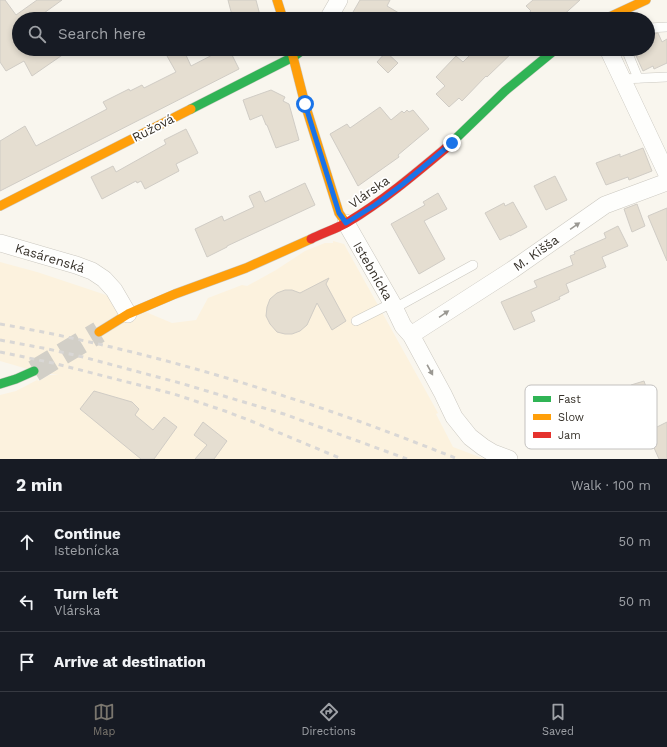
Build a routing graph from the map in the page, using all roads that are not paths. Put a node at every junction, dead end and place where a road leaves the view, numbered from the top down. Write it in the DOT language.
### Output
graph roads {
  1 [pos="278,0"];
  2 [pos="339,0"];
  3 [pos="646,0"];
  4 [pos="281,12"];
  5 [pos="332,12"];
  6 [pos="620,12"];
  7 [pos="667,27"];
  8 [pos="655,28"];
  9 [pos="286,56"];
  10 [pos="293,56"];
  11 [pos="547,56"];
  12 [pos="613,56"];
  13 [pos="627,56"];
  14 [pos="667,77"];
  15 [pos="630,78"];
  16 [pos="667,174"];
  17 [pos="667,182"];
  18 [pos="0,206"];
  19 [pos="346,223"];
  20 [pos="0,243"];
  21 [pos="473,265"];
  22 [pos="393,305"];
  23 [pos="128,314"];
  24 [pos="356,321"];
  25 [pos="99,332"];
  26 [pos="411,335"];
  27 [pos="34,371"];
  28 [pos="0,384"];
  29 [pos="509,459"];
  1 -- 4 [label="main road"];
  2 -- 5 [label="street"];
  3 -- 6 [label="main road"];
  7 -- 8 [label="lane"];
  9 -- 18 [label="main road, Ružová"];
  10 -- 19 [label="main road, Istebnícka"];
  11 -- 19 [label="main road, Vlárska"];
  12 -- 15 [label="street"];
  13 -- 15 [label="lane"];
  14 -- 15 [label="lane"];
  15 -- 16 [label="street"];
  26 -- 17 [label="street, M. Kišša, one-way"];
  19 -- 22 [label="street, Istebnícka"];
  19 -- 23 [label="main road, Vlárska"];
  20 -- 23 [label="street, Kasárenská"];
  21 -- 22 [label="lane"];
  22 -- 24 [label="lane"];
  22 -- 26 [label="street, Istebnícka"];
  23 -- 25 [label="main road, Vlárska"];
  26 -- 29 [label="street, Istebnícka, one-way"];
  27 -- 28 [label="main road"];
}
